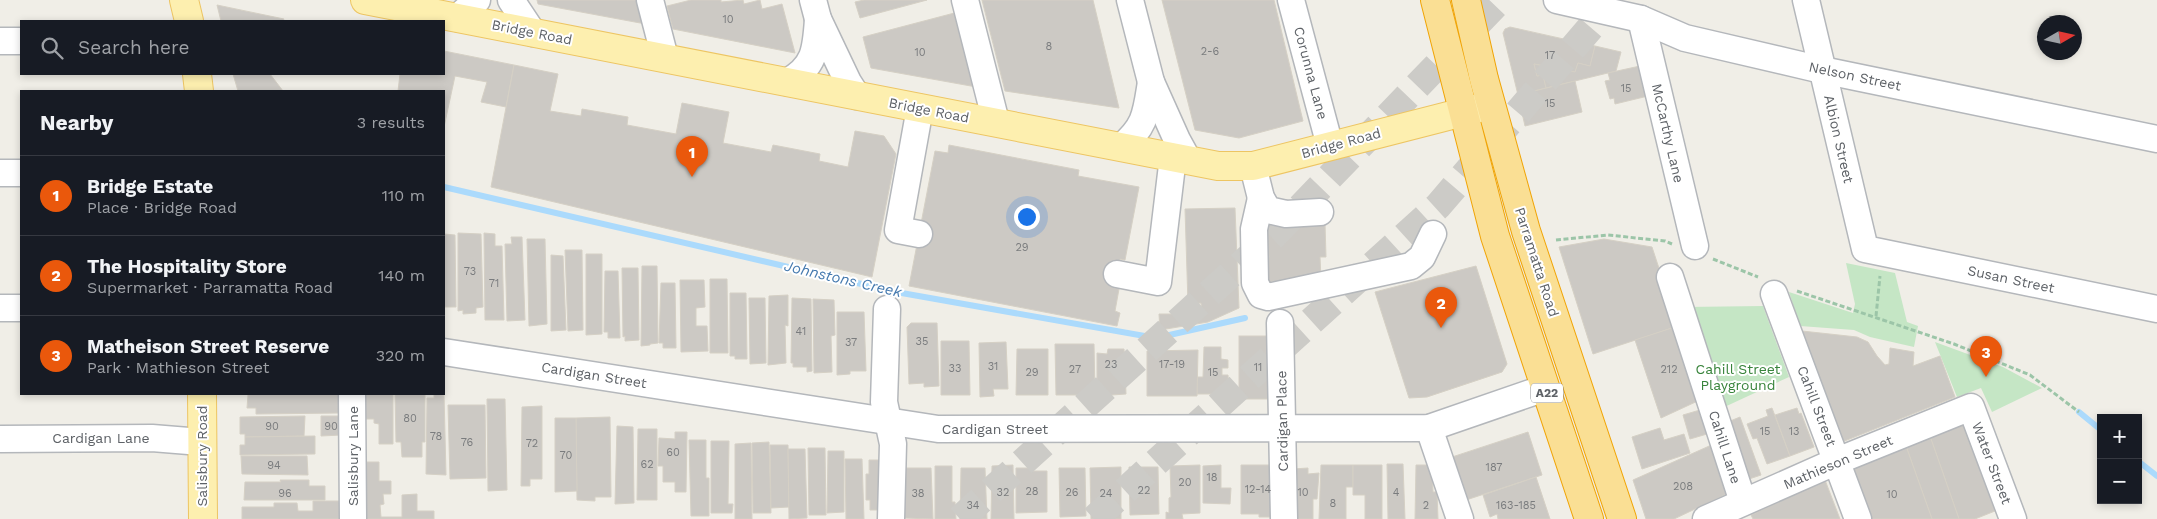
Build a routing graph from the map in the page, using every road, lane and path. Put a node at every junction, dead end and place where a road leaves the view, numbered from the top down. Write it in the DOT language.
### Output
graph roads {
  1 [pos="184,0"];
  2 [pos="365,0"];
  3 [pos="477,0"];
  4 [pos="510,0"];
  5 [pos="650,0"];
  6 [pos="965,0"];
  7 [pos="1130,0"];
  8 [pos="1292,0"];
  9 [pos="1435,0"];
  10 [pos="1466,0"];
  11 [pos="1557,0"];
  12 [pos="1806,0"];
  13 [pos="815,10"];
  14 [pos="457,18"];
  15 [pos="188,20"];
  16 [pos="1641,20"];
  17 [pos="533,33"];
  18 [pos="0,41"];
  19 [pos="20,41"];
  20 [pos="665,58"];
  21 [pos="1822,70"];
  22 [pos="198,75"];
  23 [pos="787,82"];
  24 [pos="1151,82"];
  25 [pos="199,90"];
  26 [pos="857,96"];
  27 [pos="1491,105"];
  28 [pos="920,108"];
  29 [pos="1463,112"];
  30 [pos="996,122"];
  31 [pos="2157,139"];
  32 [pos="1330,146"];
  33 [pos="1120,147"];
  34 [pos="1181,158"];
  35 [pos="1262,164"];
  36 [pos="0,173"];
  37 [pos="20,173"];
  38 [pos="1261,198"];
  39 [pos="909,232"];
  40 [pos="1429,235"];
  41 [pos="1556,240"];
  42 [pos="1865,249"];
  43 [pos="1696,251"];
  44 [pos="1117,274"];
  45 [pos="1881,276"];
  46 [pos="1670,277"];
  47 [pos="1777,288"];
  48 [pos="0,308"];
  49 [pos="20,308"];
  50 [pos="887,309"];
  51 [pos="2157,309"];
  52 [pos="1876,316"];
  53 [pos="1280,323"];
  54 [pos="445,352"];
  55 [pos="1545,388"];
  56 [pos="202,395"];
  57 [pos="352,395"];
  58 [pos="1971,407"];
  59 [pos="2080,412"];
  60 [pos="888,421"];
  61 [pos="1428,428"];
  62 [pos="1281,429"];
  63 [pos="0,439"];
  64 [pos="201,442"];
  65 [pos="1837,461"];
  66 [pos="1743,502"];
  67 [pos="202,519"];
  68 [pos="353,519"];
  69 [pos="891,519"];
  70 [pos="1284,519"];
  71 [pos="1460,519"];
  72 [pos="1589,519"];
  73 [pos="1622,519"];
  74 [pos="1706,519"];
  75 [pos="1858,519"];
  76 [pos="2013,519"];
  1 -- 15 [label="main road"];
  2 -- 14 [label="main road, Bridge Road"];
  3 -- 14 [label="street"];
  4 -- 17 [label="street"];
  5 -- 20 [label="street"];
  6 -- 30 [label="street"];
  7 -- 24 [label="street"];
  8 -- 32 [label="street, Corunna Lane"];
  9 -- 29 [label="highway, A22"];
  10 -- 27 [label="highway, Parramatta Road / A22"];
  11 -- 16 [label="street, Nelson Street"];
  12 -- 21 [label="street, Albion Street"];
  13 -- 23 [label="street"];
  13 -- 26 [label="street"];
  14 -- 17 [label="main road, Bridge Road"];
  16 -- 21 [label="street, Nelson Street"];
  16 -- 43 [label="street, McCarthy Lane"];
  17 -- 20 [label="main road, Bridge Road"];
  18 -- 19 [label="street"];
  20 -- 23 [label="main road, Bridge Road"];
  21 -- 31 [label="street, Nelson Street"];
  21 -- 42 [label="street, Albion Street"];
  22 -- 25 [label="main road"];
  23 -- 26 [label="main road, Bridge Road"];
  24 -- 33 [label="street"];
  24 -- 34 [label="street"];
  26 -- 28 [label="main road, Bridge Road"];
  27 -- 29 [label="main road, Bridge Road"];
  27 -- 73 [label="highway, Parramatta Road / A22"];
  28 -- 30 [label="main road, Bridge Road"];
  28 -- 39 [label="street"];
  29 -- 32 [label="main road, Bridge Road"];
  29 -- 55 [label="highway, A22"];
  30 -- 33 [label="main road, Bridge Road"];
  32 -- 35 [label="main road, Bridge Road"];
  33 -- 34 [label="main road, Bridge Road"];
  34 -- 35 [label="main road, Bridge Road"];
  34 -- 44 [label="street"];
  35 -- 38 [label="street"];
  35 -- 38 [label="street"];
  36 -- 37 [label="street"];
  38 -- 40 [label="street"];
  41 -- 43 [label="path"];
  42 -- 51 [label="street, Susan Street"];
  43 -- 47 [label="path"];
  45 -- 52 [label="path"];
  46 -- 66 [label="street, Cahill Lane"];
  47 -- 52 [label="path"];
  47 -- 65 [label="street, Cahill Street"];
  48 -- 49 [label="street"];
  50 -- 60 [label="street"];
  52 -- 59 [label="path"];
  53 -- 62 [label="street, Cardigan Place"];
  54 -- 60 [label="street, Cardigan Street"];
  55 -- 61 [label="street, Cardigan Street"];
  55 -- 72 [label="highway, A22"];
  56 -- 64 [label="main road, Salisbury Road"];
  57 -- 68 [label="street, Salisbury Lane"];
  58 -- 65 [label="street, Mathieson Street"];
  58 -- 76 [label="street, Water Street"];
  60 -- 62 [label="street, Cardigan Street"];
  60 -- 69 [label="street"];
  61 -- 62 [label="street, Cardigan Street"];
  61 -- 71 [label="street"];
  62 -- 70 [label="street, Cardigan Place"];
  63 -- 64 [label="street, Cardigan Lane"];
  64 -- 67 [label="main road, Salisbury Road"];
  65 -- 66 [label="street, Mathieson Street"];
  65 -- 75 [label="street, Cahill Street"];
  66 -- 74 [label="street, Mathieson Street"];
}
